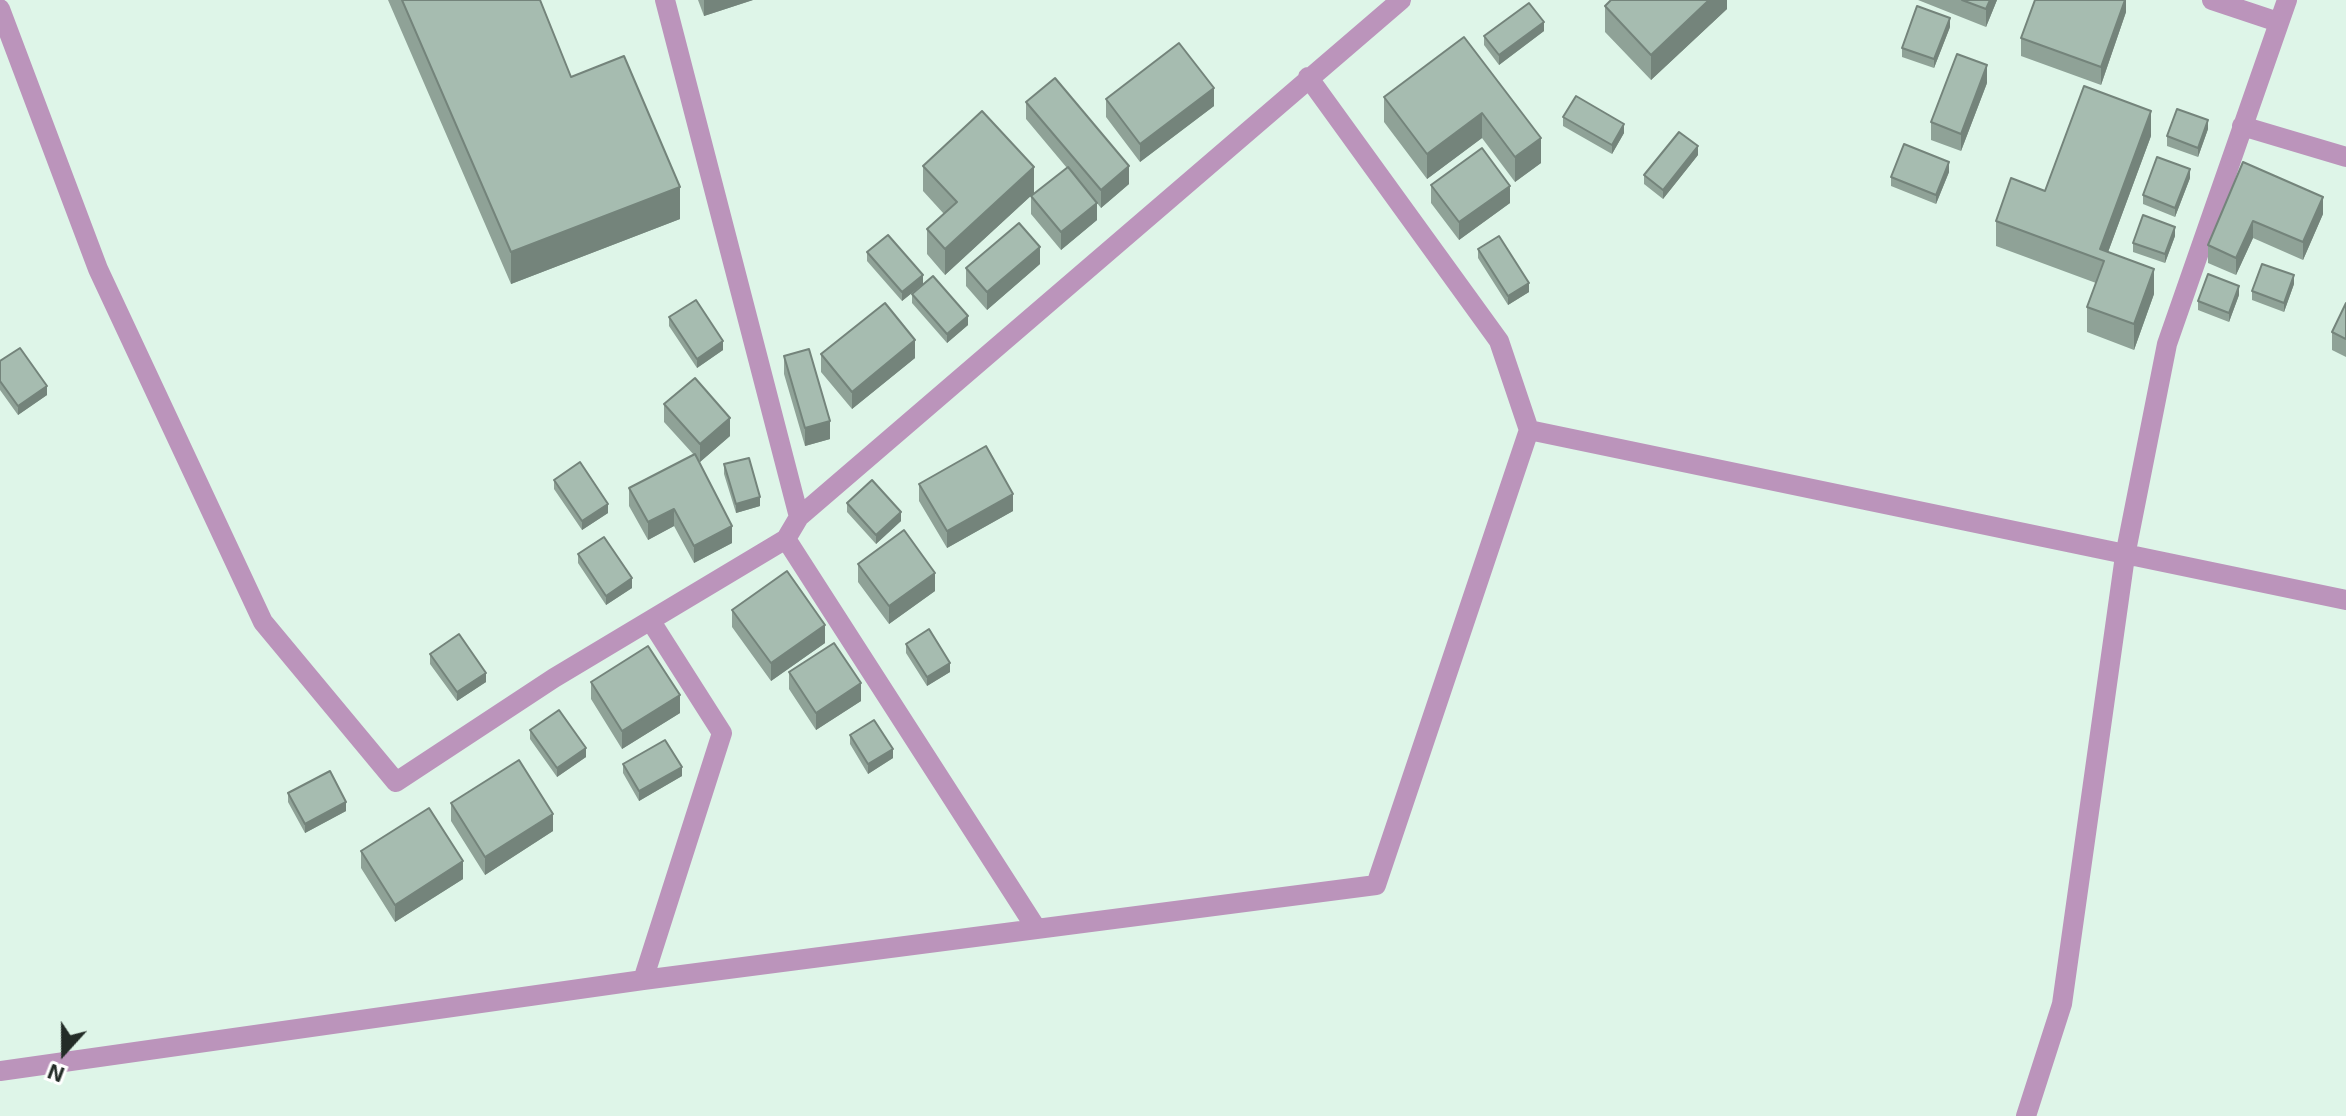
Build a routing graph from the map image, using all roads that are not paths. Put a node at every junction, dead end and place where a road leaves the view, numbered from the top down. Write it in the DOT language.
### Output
graph roads {
  1 [pos="665,0"];
  2 [pos="1401,0"];
  3 [pos="2212,0"];
  4 [pos="2287,0"];
  5 [pos="0,9"];
  6 [pos="2278,22"];
  7 [pos="1308,77"];
  8 [pos="2242,126"];
  9 [pos="2346,157"];
  10 [pos="1529,430"];
  11 [pos="799,517"];
  12 [pos="786,539"];
  13 [pos="2125,556"];
  14 [pos="2346,600"];
  15 [pos="652,623"];
  16 [pos="1036,928"];
  17 [pos="643,980"];
  18 [pos="0,1071"];
  19 [pos="2026,1116"];
  1 -- 11 [label="street"];
  2 -- 7 [label="street"];
  3 -- 6 [label="street"];
  4 -- 6 [label="street"];
  5 -- 15 [label="street"];
  6 -- 8 [label="street"];
  7 -- 10 [label="street"];
  7 -- 11 [label="street"];
  8 -- 9 [label="street"];
  8 -- 13 [label="street"];
  10 -- 13 [label="street"];
  10 -- 16 [label="street"];
  11 -- 12 [label="street"];
  12 -- 15 [label="street"];
  12 -- 16 [label="street"];
  13 -- 14 [label="street"];
  13 -- 19 [label="street"];
  15 -- 17 [label="street"];
  16 -- 17 [label="street"];
  17 -- 18 [label="street"];
}
